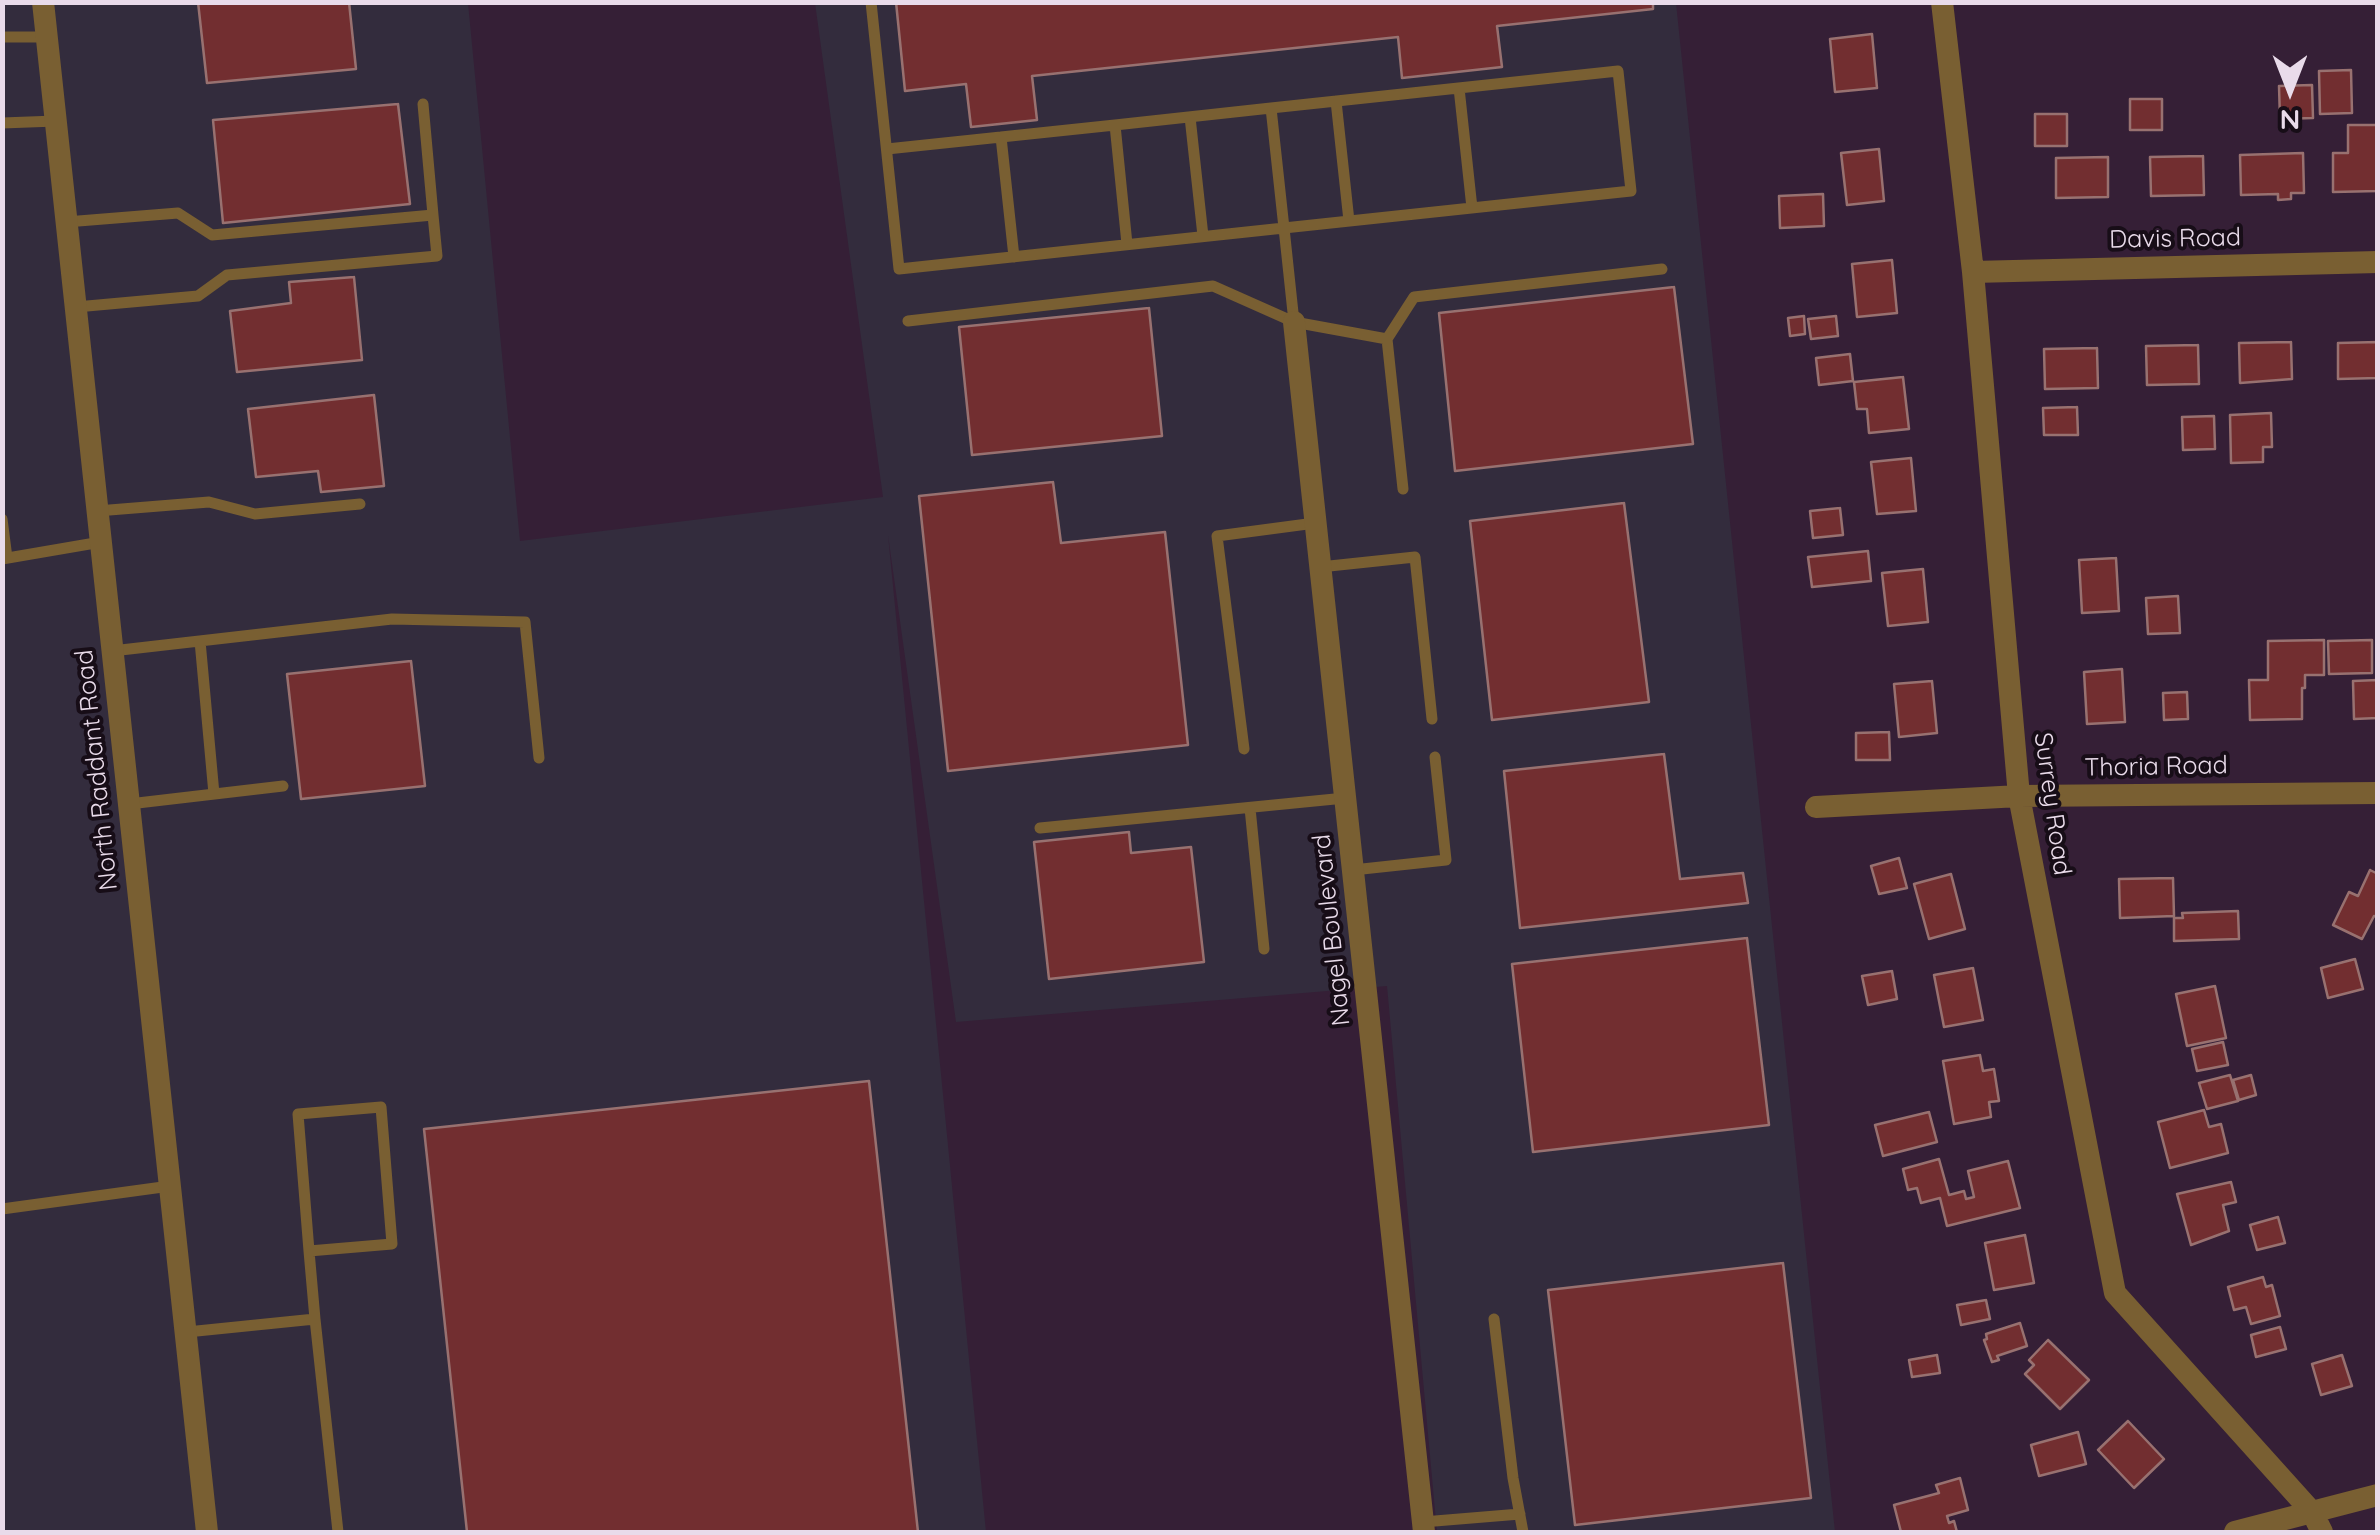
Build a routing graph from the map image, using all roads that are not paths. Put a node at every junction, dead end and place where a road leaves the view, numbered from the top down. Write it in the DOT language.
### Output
graph roads {
  1 [pos="43,2"];
  2 [pos="871,2"];
  3 [pos="1942,2"];
  4 [pos="2,37"];
  5 [pos="47,37"];
  6 [pos="1459,88"];
  7 [pos="1336,101"];
  8 [pos="423,104"];
  9 [pos="1271,108"];
  10 [pos="1190,117"];
  11 [pos="56,121"];
  12 [pos="2,123"];
  13 [pos="1114,125"];
  14 [pos="1001,137"];
  15 [pos="886,149"];
  16 [pos="1472,208"];
  17 [pos="433,215"];
  18 [pos="1349,221"];
  19 [pos="66,222"];
  20 [pos="1284,228"];
  21 [pos="1203,236"];
  22 [pos="1127,244"];
  23 [pos="1014,256"];
  24 [pos="2378,262"];
  25 [pos="1662,269"];
  26 [pos="1973,272"];
  27 [pos="76,307"];
  28 [pos="908,321"];
  29 [pos="1294,322"];
  30 [pos="1387,340"];
  31 [pos="1403,489"];
  32 [pos="360,504"];
  33 [pos="98,511"];
  34 [pos="2,519"];
  35 [pos="1315,523"];
  36 [pos="101,542"];
  37 [pos="5,559"];
  38 [pos="1320,567"];
  39 [pos="200,641"];
  40 [pos="112,651"];
  41 [pos="1432,719"];
  42 [pos="1244,749"];
  43 [pos="1435,757"];
  44 [pos="539,758"];
  45 [pos="282,786"];
  46 [pos="2378,792"];
  47 [pos="214,794"];
  48 [pos="2019,796"];
  49 [pos="1345,798"];
  50 [pos="129,804"];
  51 [pos="1816,807"];
  52 [pos="1250,808"];
  53 [pos="1040,828"];
  54 [pos="1353,870"];
  55 [pos="1264,949"];
  56 [pos="170,1186"];
  57 [pos="2,1209"];
  58 [pos="310,1251"];
  59 [pos="315,1319"];
  60 [pos="1494,1319"];
  61 [pos="187,1332"];
  62 [pos="2378,1494"];
  63 [pos="1520,1514"];
  64 [pos="2317,1522"];
  65 [pos="1424,1527"];
  66 [pos="207,1532"];
  67 [pos="338,1532"];
  68 [pos="1523,1532"];
  69 [pos="2235,1532"];
  1 -- 5 [label="street, North Raddant Road"];
  2 -- 15 [label="lane"];
  3 -- 26 [label="street, Surrey Road"];
  4 -- 5 [label="lane"];
  5 -- 11 [label="street, North Raddant Road"];
  6 -- 7 [label="lane"];
  6 -- 16 [label="lane"];
  6 -- 16 [label="lane"];
  7 -- 9 [label="lane"];
  7 -- 18 [label="lane"];
  8 -- 17 [label="lane"];
  9 -- 10 [label="lane"];
  9 -- 20 [label="lane"];
  10 -- 13 [label="lane"];
  10 -- 21 [label="lane"];
  11 -- 12 [label="lane"];
  11 -- 19 [label="street, North Raddant Road"];
  13 -- 14 [label="lane"];
  13 -- 22 [label="lane"];
  14 -- 15 [label="lane"];
  14 -- 23 [label="lane"];
  15 -- 23 [label="lane"];
  16 -- 18 [label="lane"];
  17 -- 19 [label="lane"];
  17 -- 27 [label="lane"];
  18 -- 20 [label="lane"];
  19 -- 27 [label="street, North Raddant Road"];
  20 -- 21 [label="lane"];
  20 -- 29 [label="lane"];
  21 -- 22 [label="lane"];
  22 -- 23 [label="lane"];
  24 -- 26 [label="street, Davis Road"];
  25 -- 30 [label="lane"];
  26 -- 48 [label="street, Surrey Road"];
  27 -- 33 [label="street, North Raddant Road"];
  28 -- 29 [label="lane"];
  29 -- 30 [label="lane"];
  29 -- 35 [label="street, Nagel Boulevard"];
  30 -- 31 [label="lane"];
  32 -- 33 [label="lane"];
  33 -- 36 [label="street, North Raddant Road"];
  34 -- 37 [label="lane"];
  35 -- 38 [label="street, Nagel Boulevard"];
  35 -- 42 [label="lane"];
  36 -- 37 [label="lane"];
  36 -- 40 [label="street, North Raddant Road"];
  38 -- 41 [label="lane"];
  38 -- 49 [label="street, Nagel Boulevard"];
  39 -- 40 [label="lane"];
  39 -- 44 [label="lane"];
  39 -- 47 [label="lane"];
  40 -- 50 [label="street, North Raddant Road"];
  43 -- 54 [label="lane"];
  45 -- 47 [label="lane"];
  46 -- 48 [label="street, Thoria Road"];
  47 -- 50 [label="lane"];
  48 -- 51 [label="street, Thoria Road"];
  48 -- 64 [label="street, Surrey Road"];
  49 -- 52 [label="lane"];
  49 -- 54 [label="street, Nagel Boulevard"];
  50 -- 56 [label="street, North Raddant Road"];
  52 -- 53 [label="lane"];
  52 -- 55 [label="lane"];
  54 -- 65 [label="street, Nagel Boulevard"];
  56 -- 57 [label="lane"];
  56 -- 61 [label="street, North Raddant Road"];
  58 -- 58 [label="lane"];
  58 -- 59 [label="lane"];
  59 -- 61 [label="lane"];
  59 -- 67 [label="lane"];
  60 -- 63 [label="lane"];
  61 -- 66 [label="street, North Raddant Road"];
  62 -- 64 [label="street"];
  63 -- 65 [label="lane"];
  63 -- 68 [label="lane"];
  64 -- 69 [label="street"];
}
